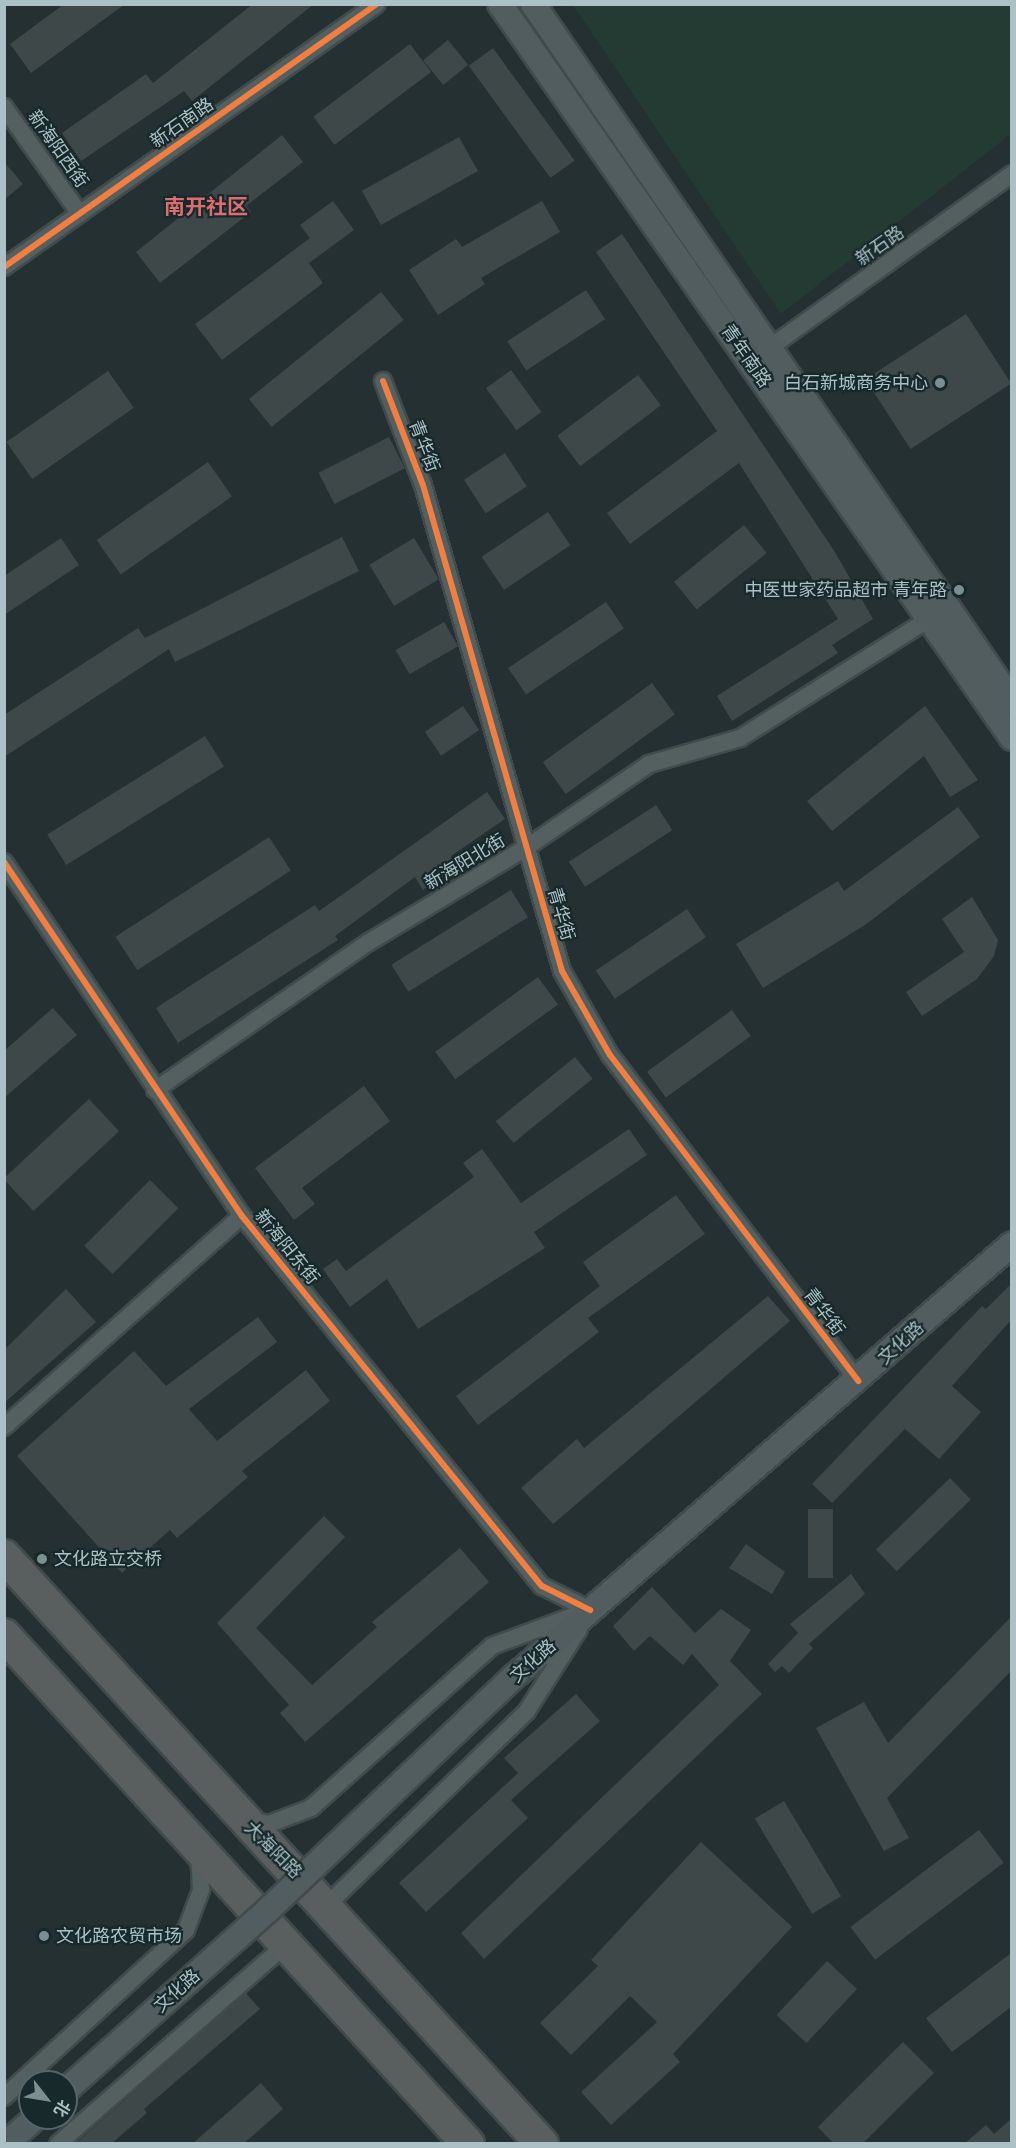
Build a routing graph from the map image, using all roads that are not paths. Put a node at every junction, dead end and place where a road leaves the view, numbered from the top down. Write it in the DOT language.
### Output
graph roads {
  1 [pos="377,4"];
  2 [pos="500,4"];
  3 [pos="533,4"];
  4 [pos="4,107"];
  5 [pos="1011,174"];
  6 [pos="80,214"];
  7 [pos="4,267"];
  8 [pos="769,348"];
  9 [pos="383,381"];
  10 [pos="929,619"];
  11 [pos="1011,701"];
  12 [pos="1011,738"];
  13 [pos="527,848"];
  14 [pos="4,862"];
  15 [pos="155,1090"];
  16 [pos="242,1216"];
  17 [pos="1011,1244"];
  18 [pos="858,1381"];
  19 [pos="4,1427"];
  20 [pos="4,1556"];
  21 [pos="590,1610"];
  22 [pos="4,1635"];
  23 [pos="227,1804"];
  24 [pos="193,1838"];
  25 [pos="328,1904"];
  26 [pos="289,1942"];
  27 [pos="78,2079"];
  28 [pos="4,2097"];
  29 [pos="22,2130"];
  30 [pos="6,2144"];
  31 [pos="58,2144"];
  32 [pos="468,2144"];
  33 [pos="542,2144"];
  1 -- 6 [label="street, 新石南路"];
  2 -- 10 [label="main road, 青年南路"];
  3 -- 8 [label="main road, 青年南路"];
  4 -- 6 [label="street, 新海阳西街"];
  5 -- 8 [label="street, 新石路"];
  6 -- 7 [label="street, 新石南路"];
  8 -- 11 [label="main road, 青年南路"];
  9 -- 13 [label="street, 青华街"];
  10 -- 12 [label="main road, 青年南路"];
  10 -- 13 [label="street, 新海阳北街"];
  13 -- 15 [label="street, 新海阳北街"];
  13 -- 18 [label="street, 青华街"];
  14 -- 15 [label="street, 新海阳东街"];
  15 -- 16 [label="street, 新海阳东街"];
  16 -- 19 [label="street"];
  16 -- 21 [label="street, 新海阳东街"];
  17 -- 18 [label="main road, 文化路"];
  18 -- 21 [label="main road, 文化路"];
  20 -- 23 [label="highway, 大海阳路"];
  21 -- 23 [label="street"];
  21 -- 25 [label="street"];
  21 -- 27 [label="main road, 文化路, bridge"];
  22 -- 24 [label="highway"];
  23 -- 25 [label="highway, 大海阳路"];
  24 -- 26 [label="highway"];
  24 -- 28 [label="street"];
  25 -- 33 [label="highway, 大海阳路"];
  26 -- 31 [label="street"];
  26 -- 32 [label="highway"];
  29 -- 30 [label="main road"];
}
